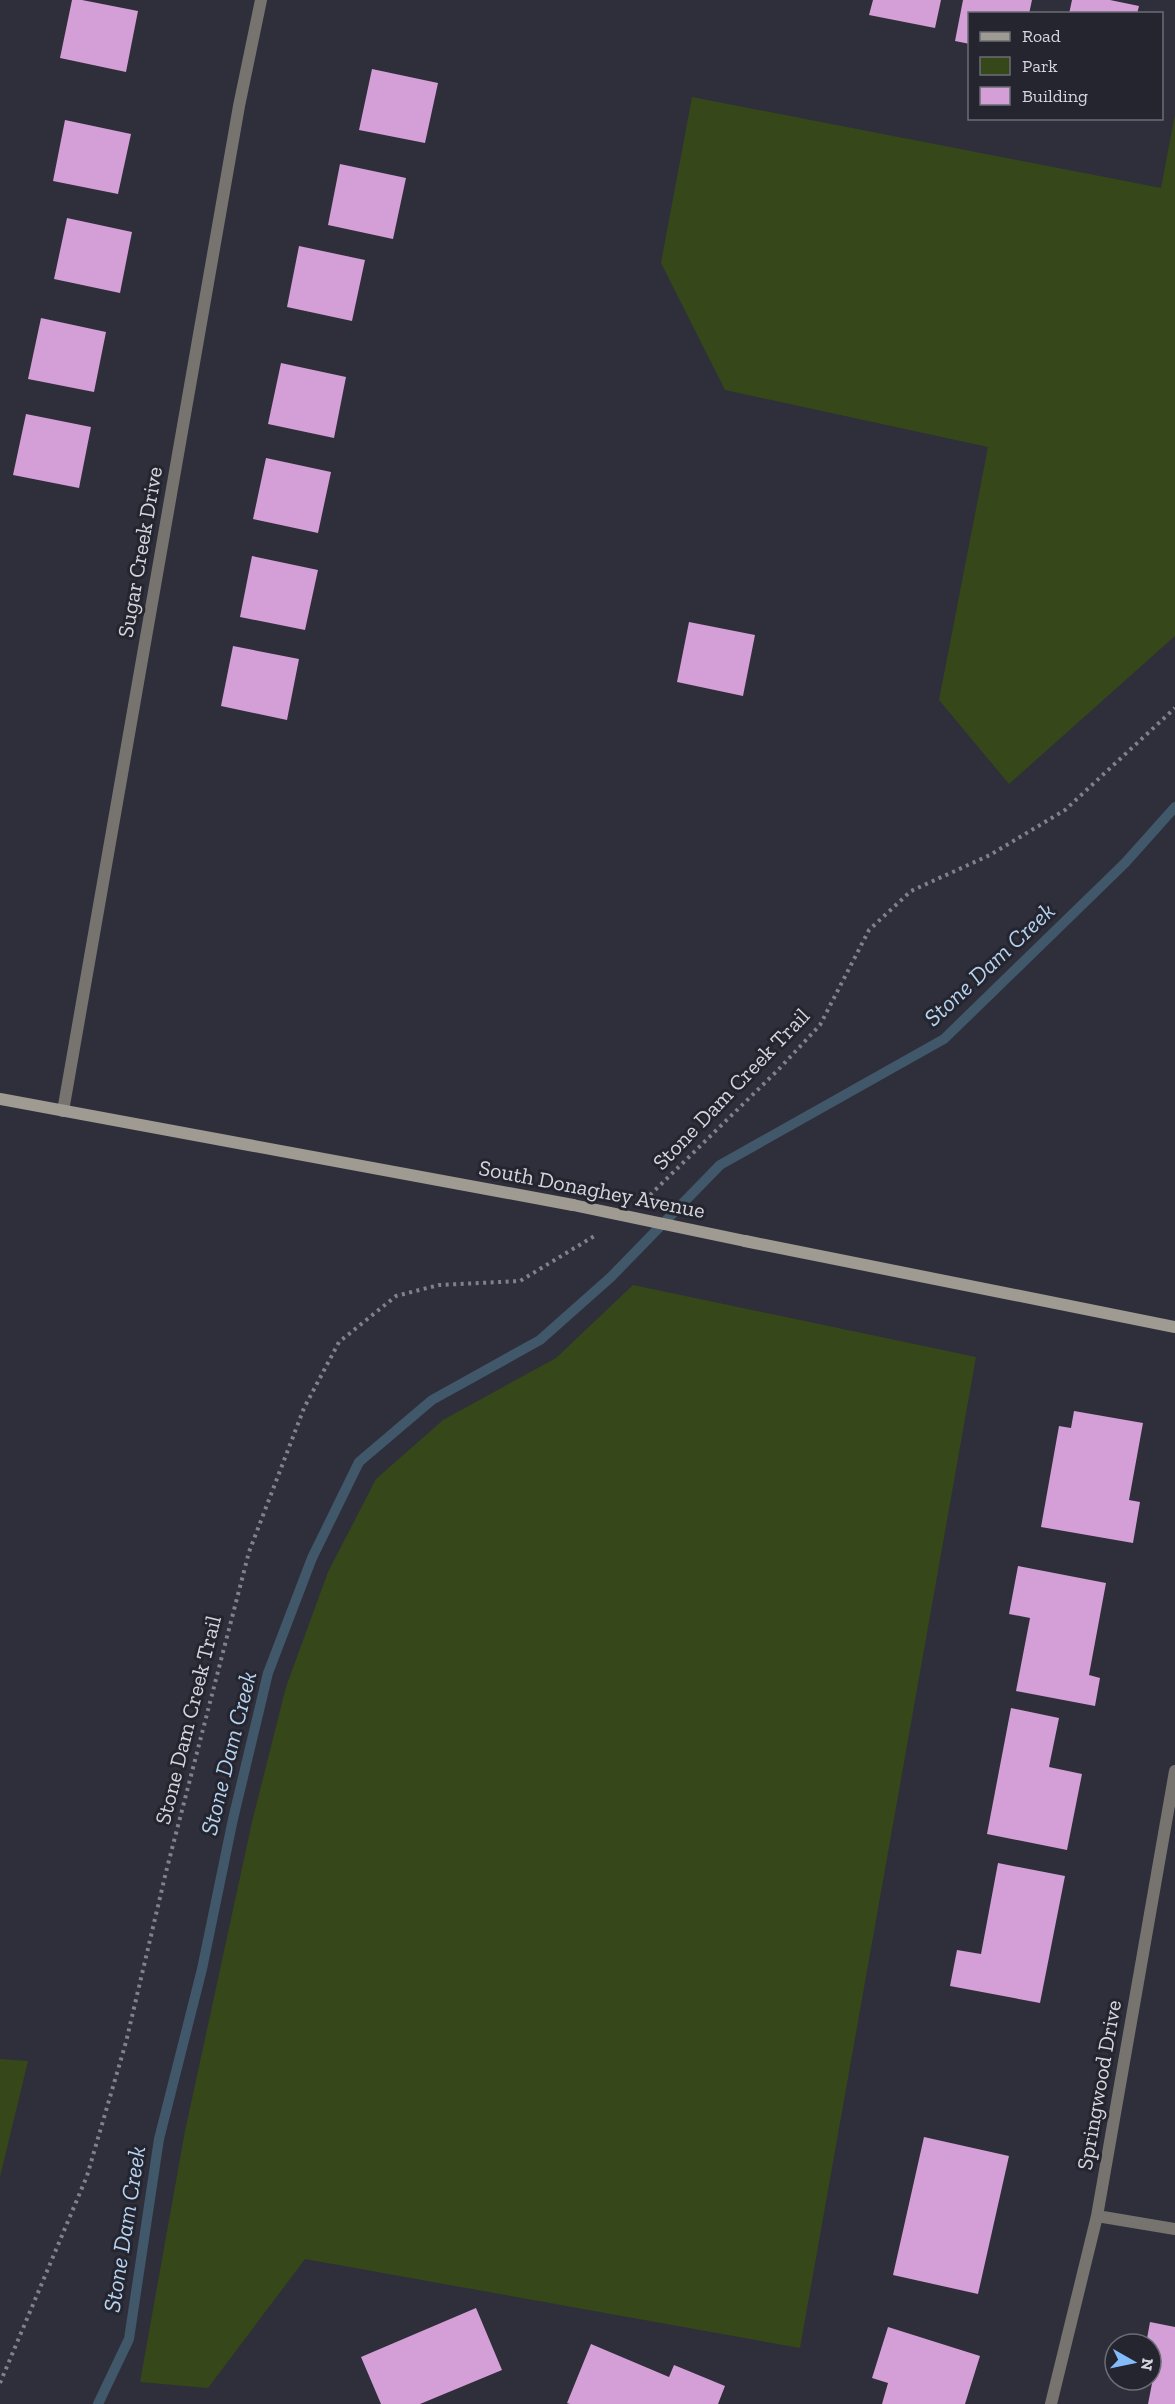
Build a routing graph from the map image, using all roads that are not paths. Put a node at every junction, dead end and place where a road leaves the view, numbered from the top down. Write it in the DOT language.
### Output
graph roads {
  1 [pos="261,0"];
  2 [pos="0,1099"];
  3 [pos="63,1112"];
  4 [pos="1175,1327"];
  5 [pos="1175,1771"];
  6 [pos="1097,2216"];
  7 [pos="1175,2229"];
  8 [pos="1052,2404"];
  1 -- 3 [label="street, Sugar Creek Drive"];
  2 -- 3 [label="street, South Donaghey Avenue"];
  3 -- 4 [label="street, South Donaghey Avenue, bridge"];
  5 -- 6 [label="street, Springwood Drive"];
  6 -- 7 [label="street"];
  6 -- 8 [label="street, Springwood Drive"];
}
